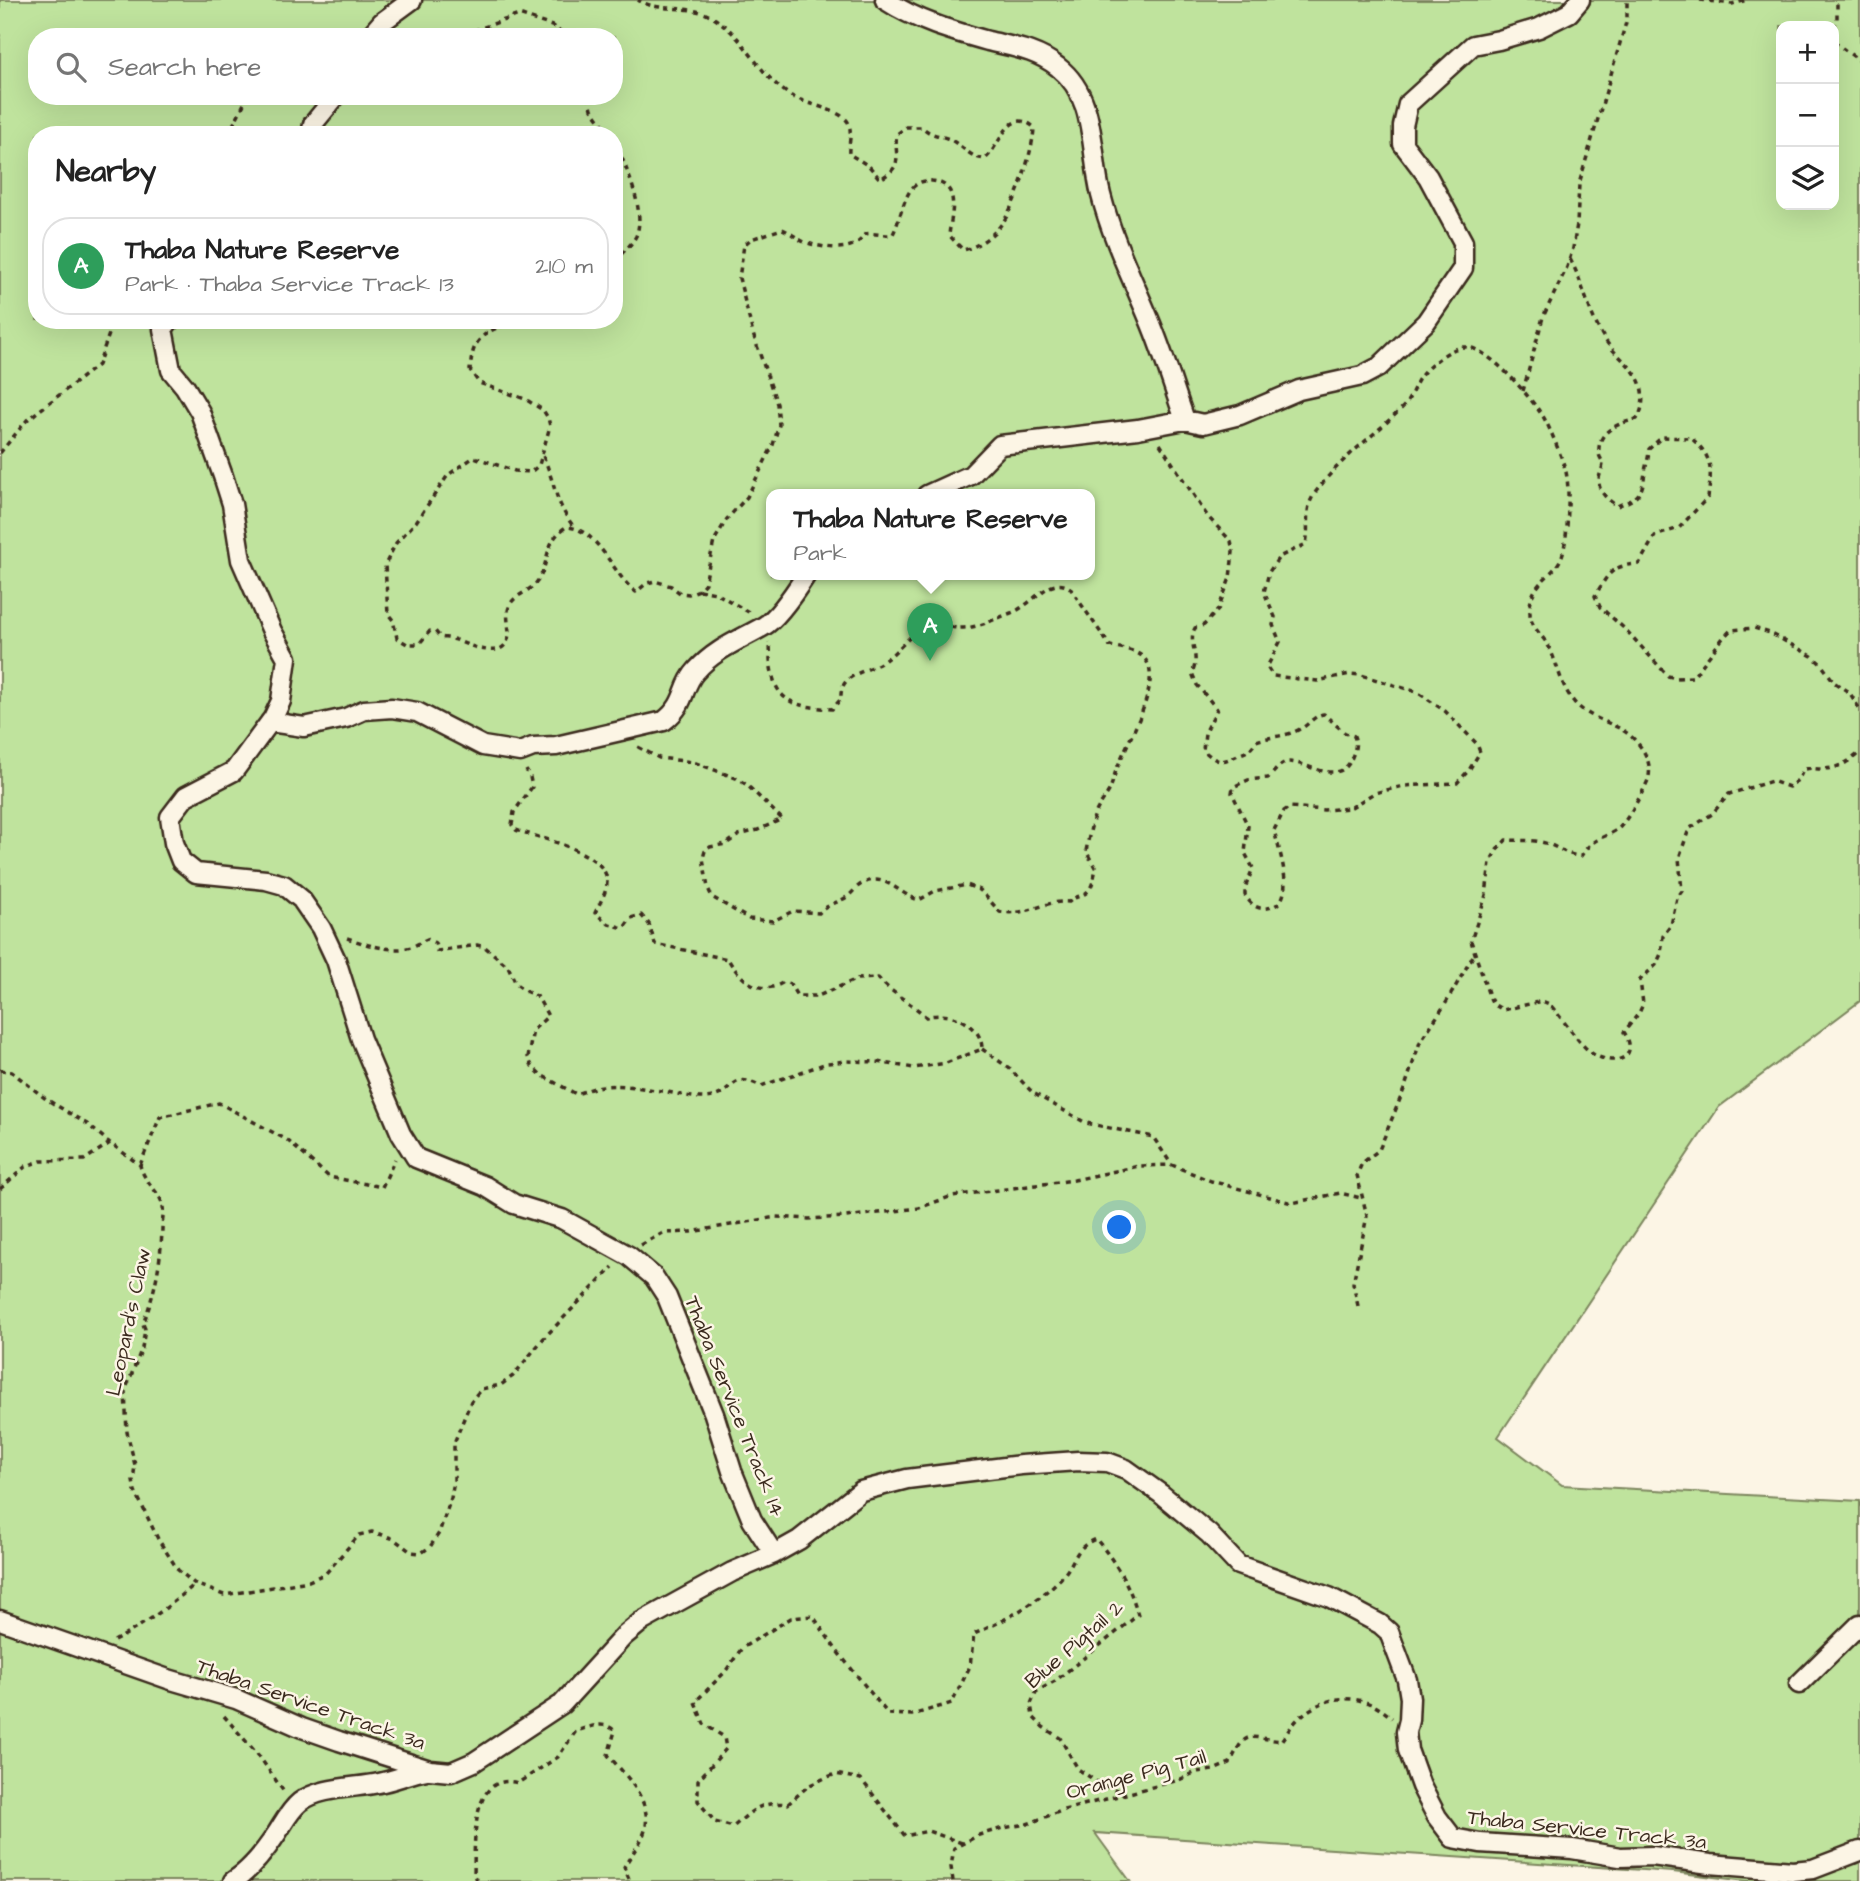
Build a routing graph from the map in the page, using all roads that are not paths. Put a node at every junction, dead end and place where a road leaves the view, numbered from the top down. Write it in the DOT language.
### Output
graph roads {
  1 [pos="412,0"];
  2 [pos="885,0"];
  3 [pos="1580,0"];
  4 [pos="377,28"];
  5 [pos="329,105"];
  6 [pos="313,126"];
  7 [pos="164,329"];
  8 [pos="1185,420"];
  9 [pos="940,489"];
  10 [pos="802,580"];
  11 [pos="270,722"];
  12 [pos="774,1554"];
  13 [pos="0,1620"];
  14 [pos="1860,1624"];
  15 [pos="1799,1684"];
  16 [pos="430,1770"];
  17 [pos="1860,1851"];
  18 [pos="233,1881"];
  1 -- 4 [label="street"];
  2 -- 8 [label="street"];
  3 -- 8 [label="street"];
  5 -- 6 [label="street"];
  7 -- 11 [label="street, Thaba Service Track 14"];
  8 -- 9 [label="street"];
  10 -- 11 [label="street"];
  11 -- 12 [label="street, Thaba Service Track 14"];
  12 -- 16 [label="street, Thaba Service Track 3a"];
  12 -- 17 [label="street, Thaba Service Track 3a"];
  13 -- 16 [label="street, Thaba Service Track 3a"];
  14 -- 15 [label="street"];
  16 -- 18 [label="street"];
}
